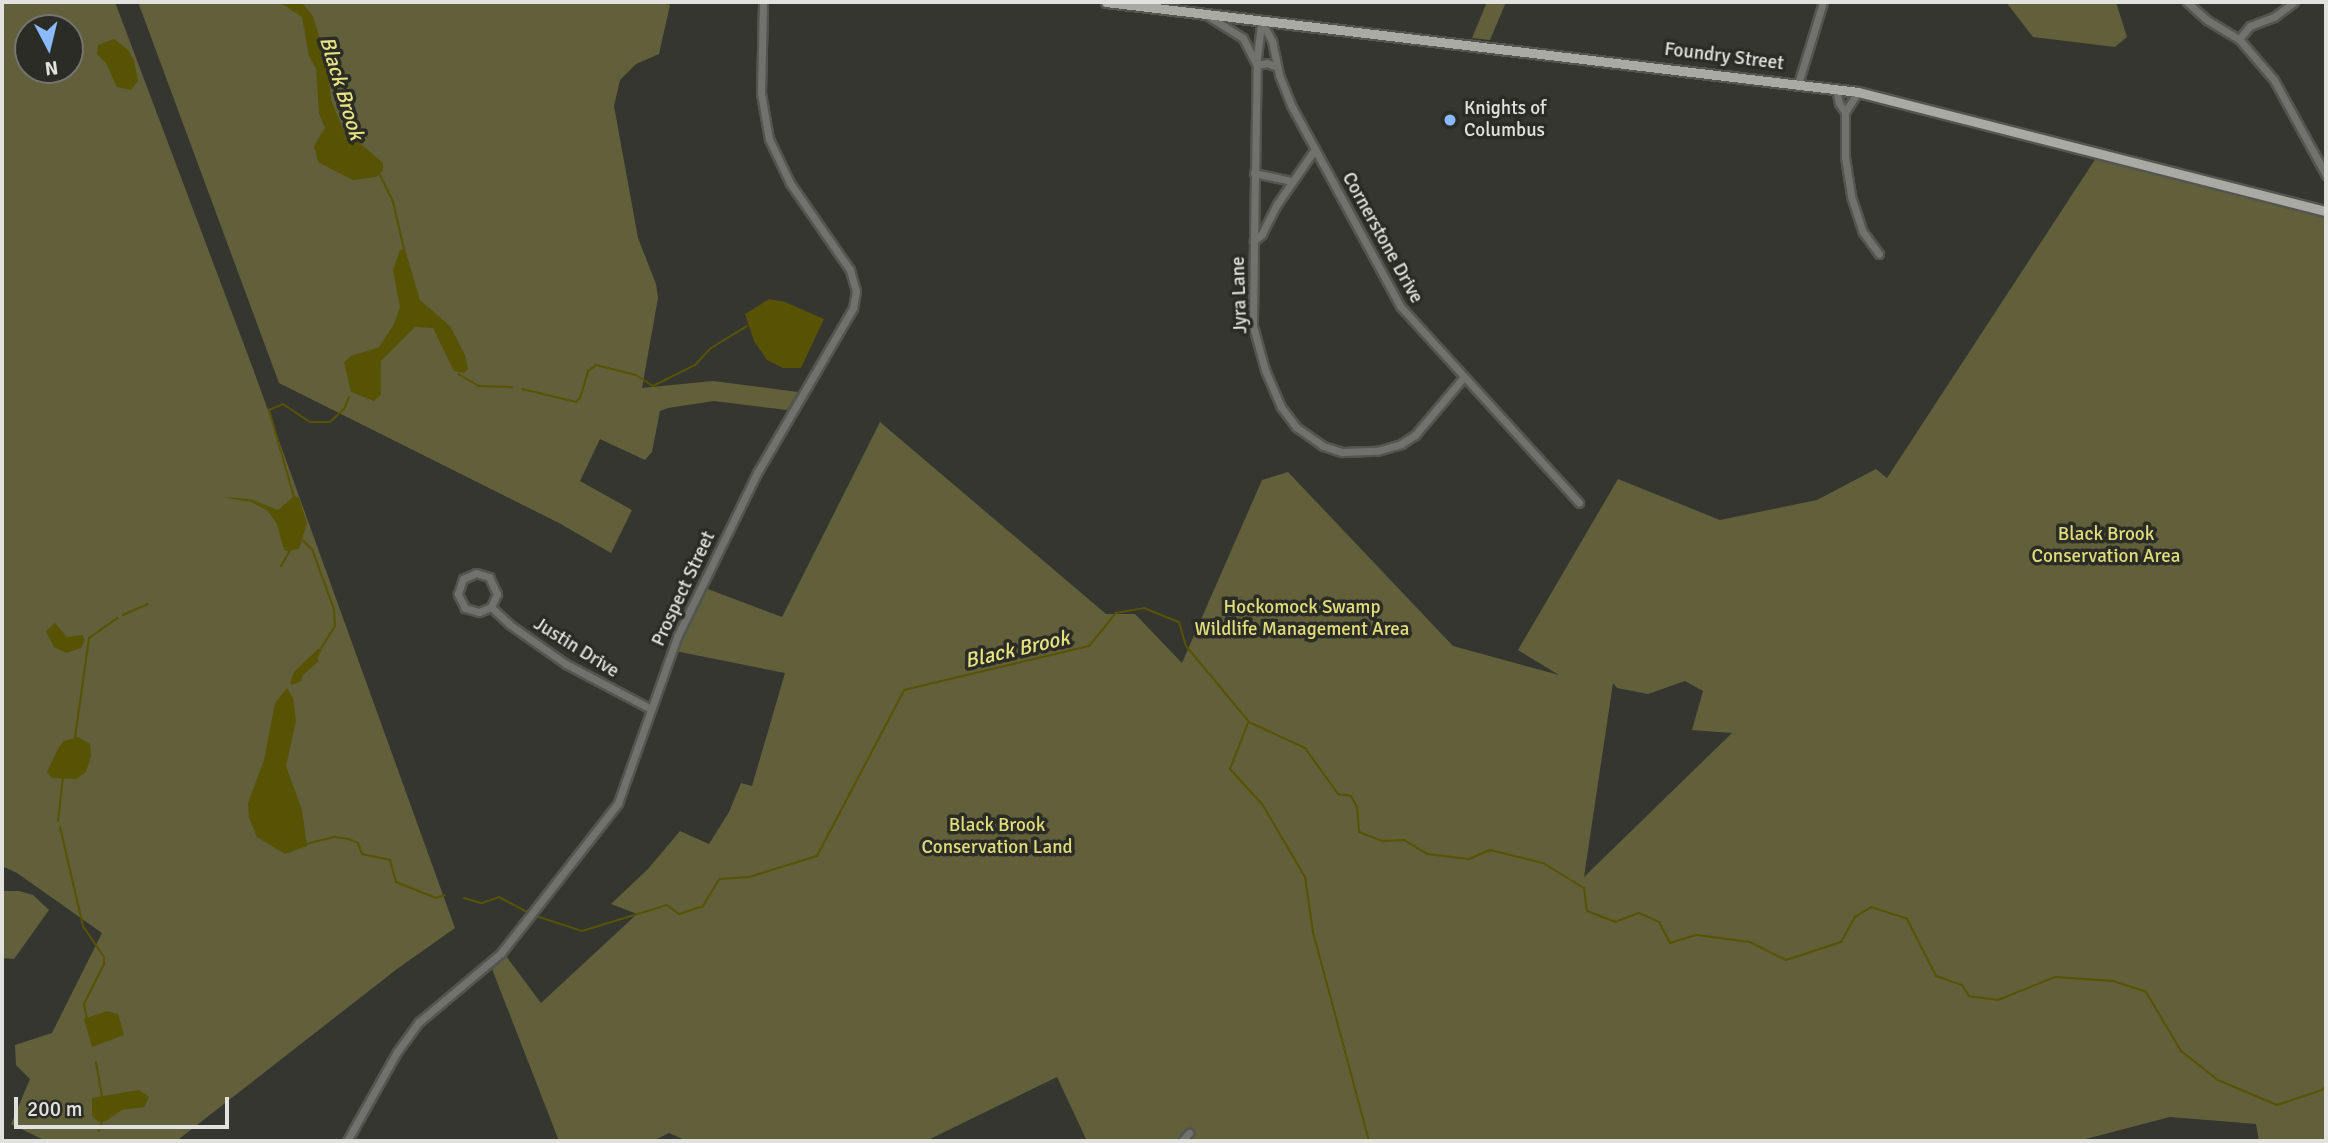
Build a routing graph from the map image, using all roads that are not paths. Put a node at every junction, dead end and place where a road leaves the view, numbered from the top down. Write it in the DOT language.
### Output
graph roads {
  1 [pos="763,2"];
  2 [pos="1106,2"];
  3 [pos="1823,2"];
  4 [pos="2188,2"];
  5 [pos="2294,2"];
  6 [pos="1205,14"];
  7 [pos="1261,21"];
  8 [pos="2239,39"];
  9 [pos="1257,65"];
  10 [pos="1277,67"];
  11 [pos="1798,84"];
  12 [pos="1836,88"];
  13 [pos="1858,92"];
  14 [pos="1844,112"];
  15 [pos="1315,149"];
  16 [pos="1254,173"];
  17 [pos="2326,175"];
  18 [pos="1292,181"];
  19 [pos="2326,211"];
  20 [pos="1254,241"];
  21 [pos="1879,254"];
  22 [pos="1463,378"];
  23 [pos="1579,503"];
  24 [pos="491,607"];
  25 [pos="649,708"];
  26 [pos="1189,1133"];
  27 [pos="347,1141"];
  28 [pos="1182,1141"];
  1 -- 25 [label="street, Prospect Street"];
  2 -- 6 [label="main road, Foundry Street"];
  3 -- 11 [label="street"];
  4 -- 8 [label="street"];
  5 -- 8 [label="street"];
  6 -- 7 [label="main road, Foundry Street"];
  6 -- 9 [label="street"];
  7 -- 9 [label="street, Jyra Lane"];
  7 -- 10 [label="street, Cornerstone Drive"];
  7 -- 11 [label="main road, Foundry Street"];
  8 -- 17 [label="street"];
  9 -- 10 [label="street"];
  9 -- 16 [label="street, Jyra Lane"];
  10 -- 15 [label="street, Cornerstone Drive"];
  11 -- 12 [label="main road, Foundry Street"];
  12 -- 13 [label="main road, Foundry Street"];
  12 -- 14 [label="street"];
  13 -- 14 [label="street"];
  13 -- 19 [label="main road, Foundry Street"];
  14 -- 21 [label="street"];
  15 -- 18 [label="street, Jyra Lane"];
  15 -- 22 [label="street, Cornerstone Drive"];
  16 -- 18 [label="street"];
  16 -- 20 [label="street, Jyra Lane"];
  18 -- 20 [label="street, Jyra Lane"];
  20 -- 22 [label="street, Jyra Lane"];
  22 -- 23 [label="street, Cornerstone Drive"];
  24 -- 24 [label="street"];
  24 -- 25 [label="street, Justin Drive"];
  25 -- 27 [label="street, Prospect Street"];
  26 -- 28 [label="street"];
}
